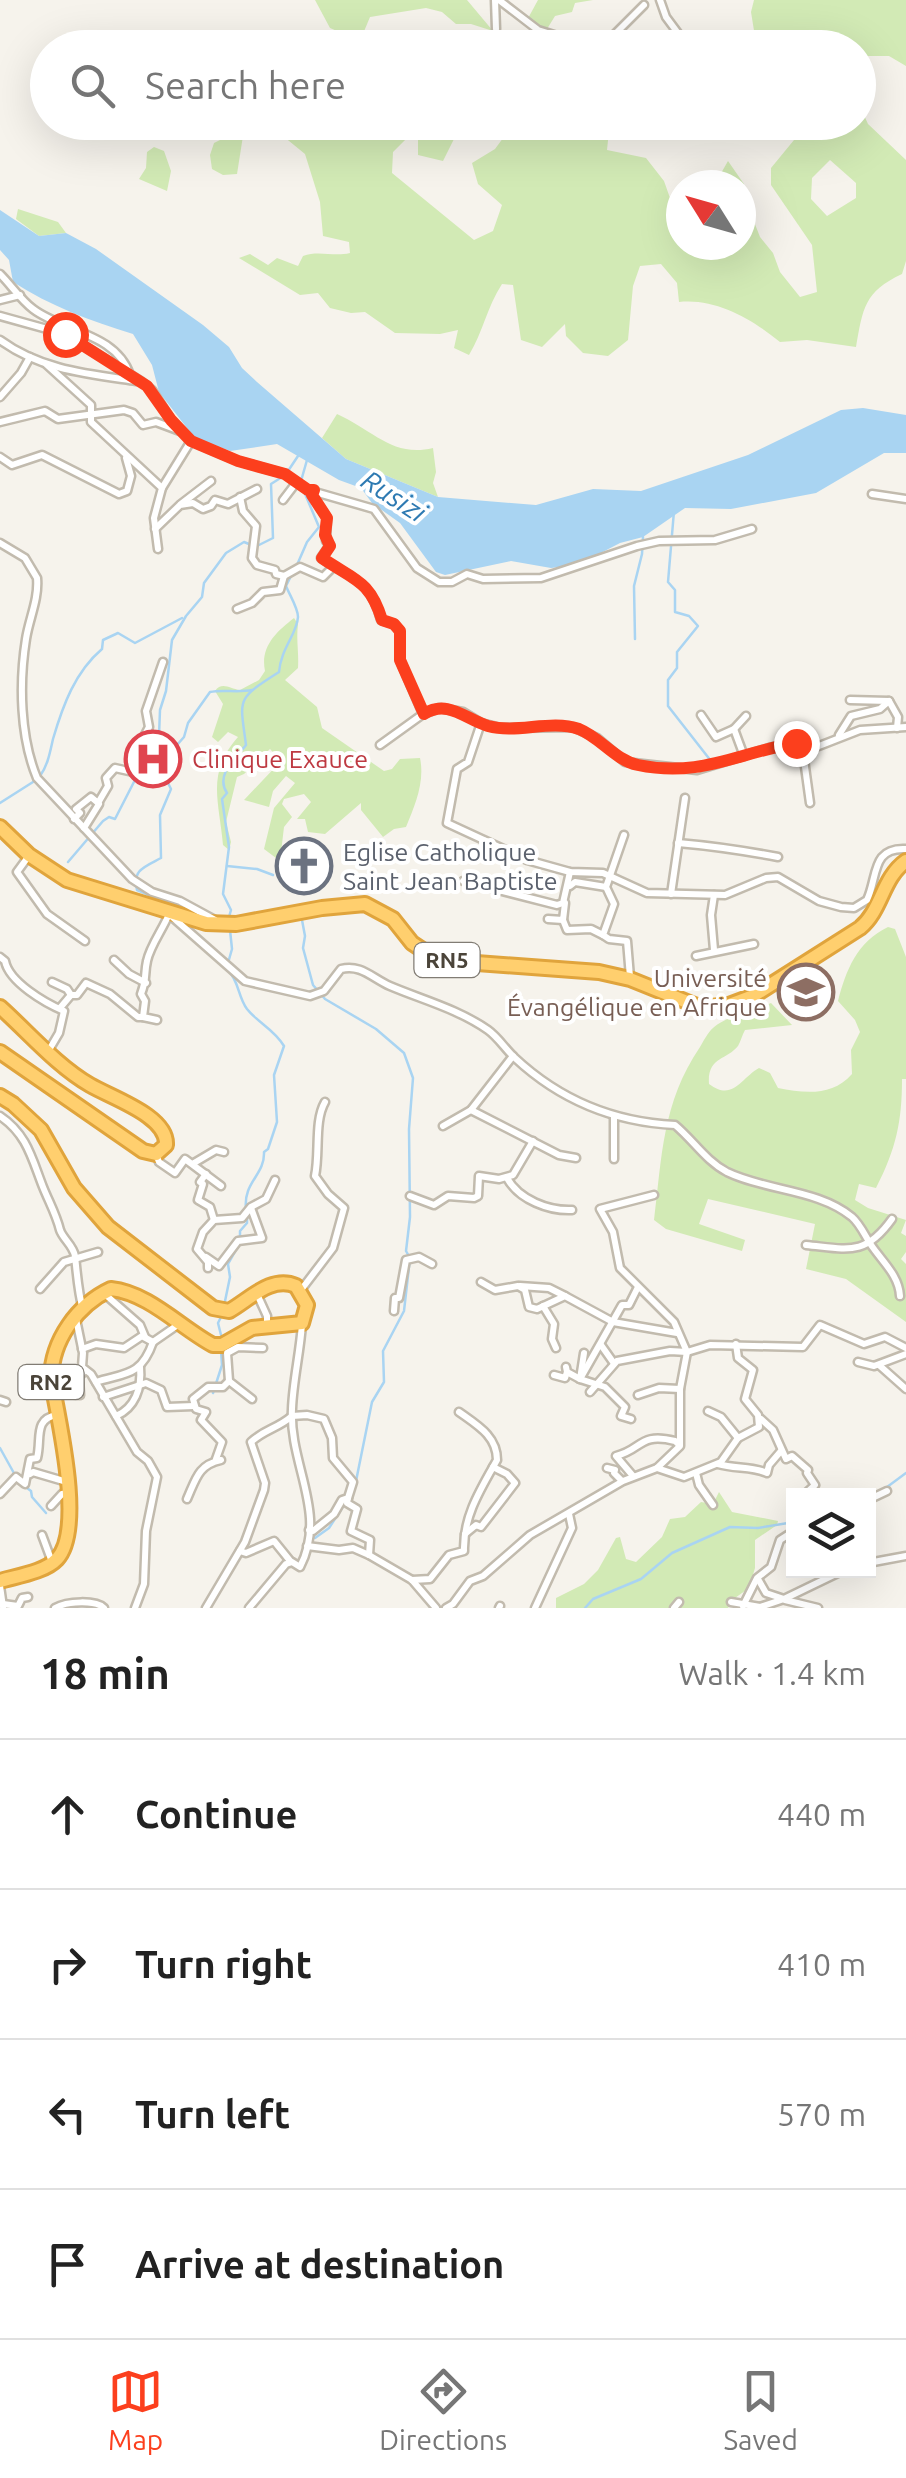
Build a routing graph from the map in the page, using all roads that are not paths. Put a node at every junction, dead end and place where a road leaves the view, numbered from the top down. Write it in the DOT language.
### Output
graph roads {
  1 [pos="660,0"];
  2 [pos="501,1"];
  3 [pos="644,5"];
  4 [pos="496,30"];
  5 [pos="538,30"];
  6 [pos="620,30"];
  7 [pos="675,30"];
  8 [pos="0,274"];
  9 [pos="20,295"];
  10 [pos="0,300"];
  11 [pos="0,316"];
  12 [pos="0,340"];
  13 [pos="30,357"];
  14 [pos="46,364"];
  15 [pos="130,375"];
  16 [pos="142,382"];
  17 [pos="0,397"];
  18 [pos="89,413"];
  19 [pos="0,422"];
  20 [pos="180,431"];
  21 [pos="191,441"];
  22 [pos="0,456"];
  23 [pos="126,457"];
  24 [pos="211,480"];
  25 [pos="301,485"];
  26 [pos="162,488"];
  27 [pos="256,489"];
  28 [pos="314,490"];
  29 [pos="872,494"];
  30 [pos="240,497"];
  31 [pos="906,499"];
  32 [pos="283,500"];
  33 [pos="180,505"];
  34 [pos="752,528"];
  35 [pos="156,529"];
  36 [pos="0,544"];
  37 [pos="158,549"];
  38 [pos="334,566"];
  39 [pos="284,576"];
  40 [pos="237,608"];
  41 [pos="162,662"];
  42 [pos="850,700"];
  43 [pos="890,702"];
  44 [pos="424,714"];
  45 [pos="700,715"];
  46 [pos="746,716"];
  47 [pos="482,723"];
  48 [pos="902,727"];
  49 [pos="734,730"];
  50 [pos="839,736"];
  51 [pos="380,745"];
  52 [pos="802,745"];
  53 [pos="744,756"];
  54 [pos="685,798"];
  55 [pos="98,803"];
  56 [pos="810,803"];
  57 [pos="74,819"];
  58 [pos="0,828"];
  59 [pos="84,828"];
  60 [pos="624,835"];
  61 [pos="678,843"];
  62 [pos="906,849"];
  63 [pos="29,855"];
  64 [pos="778,857"];
  65 [pos="906,861"];
  66 [pos="570,872"];
  67 [pos="608,877"];
  68 [pos="464,881"];
  69 [pos="606,887"];
  70 [pos="672,894"];
  71 [pos="714,895"];
  72 [pos="166,912"];
  73 [pos="548,919"];
  74 [pos="563,920"];
  75 [pos="216,924"];
  76 [pos="603,935"];
  77 [pos="85,941"];
  78 [pos="754,944"];
  79 [pos="714,950"];
  80 [pos="696,956"];
  81 [pos="0,957"];
  82 [pos="114,960"];
  83 [pos="630,978"];
  84 [pos="52,982"];
  85 [pos="149,983"];
  86 [pos="71,995"];
  87 [pos="0,1007"];
  88 [pos="60,1008"];
  89 [pos="143,1017"];
  90 [pos="156,1020"];
  91 [pos="49,1050"];
  92 [pos="0,1052"];
  93 [pos="513,1056"];
  94 [pos="0,1096"];
  95 [pos="325,1102"];
  96 [pos="471,1110"];
  97 [pos="0,1116"];
  98 [pos="614,1118"];
  99 [pos="443,1126"];
  100 [pos="48,1140"];
  101 [pos="533,1141"];
  102 [pos="30,1148"];
  103 [pos="224,1152"];
  104 [pos="156,1154"];
  105 [pos="576,1158"];
  106 [pos="614,1158"];
  107 [pos="194,1163"];
  108 [pos="206,1174"];
  109 [pos="508,1178"];
  110 [pos="275,1180"];
  111 [pos="222,1186"];
  112 [pos="654,1195"];
  113 [pos="410,1196"];
  114 [pos="251,1207"];
  115 [pos="572,1210"];
  116 [pos="892,1219"];
  117 [pos="214,1220"];
  118 [pos="870,1244"];
  119 [pos="806,1245"];
  120 [pos="98,1252"];
  121 [pos="205,1256"];
  122 [pos="75,1257"];
  123 [pos="432,1264"];
  124 [pos="208,1268"];
  125 [pos="480,1282"];
  126 [pos="518,1286"];
  127 [pos="639,1286"];
  128 [pos="40,1289"];
  129 [pos="301,1290"];
  130 [pos="106,1291"];
  131 [pos="256,1293"];
  132 [pos="565,1296"];
  133 [pos="900,1296"];
  134 [pos="543,1306"];
  135 [pos="394,1311"];
  136 [pos="80,1314"];
  137 [pos="613,1322"];
  138 [pos="302,1323"];
  139 [pos="268,1325"];
  140 [pos="188,1326"];
  141 [pos="677,1333"];
  142 [pos="149,1340"];
  143 [pos="736,1344"];
  144 [pos="600,1345"];
  145 [pos="224,1348"];
  146 [pos="262,1348"];
  147 [pos="556,1348"];
  148 [pos="82,1349"];
  149 [pos="906,1351"];
  150 [pos="686,1352"];
  151 [pos="584,1353"];
  152 [pos="143,1362"];
  153 [pos="613,1362"];
  154 [pos="858,1362"];
  155 [pos="878,1365"];
  156 [pos="84,1371"];
  157 [pos="554,1375"];
  158 [pos="580,1380"];
  159 [pos="229,1381"];
  160 [pos="96,1382"];
  161 [pos="136,1388"];
  162 [pos="592,1388"];
  163 [pos="53,1389"];
  164 [pos="680,1389"];
  165 [pos="906,1389"];
  166 [pos="638,1395"];
  167 [pos="103,1397"];
  168 [pos="252,1399"];
  169 [pos="194,1406"];
  170 [pos="708,1411"];
  171 [pos="459,1412"];
  172 [pos="56,1416"];
  173 [pos="116,1416"];
  174 [pos="292,1416"];
  175 [pos="760,1418"];
  176 [pos="631,1420"];
  177 [pos="738,1438"];
  178 [pos="680,1446"];
  179 [pos="781,1451"];
  180 [pos="717,1464"];
  181 [pos="493,1467"];
  182 [pos="607,1468"];
  183 [pos="657,1468"];
  184 [pos="696,1473"];
  185 [pos="29,1475"];
  186 [pos="632,1476"];
  187 [pos="623,1480"];
  188 [pos="68,1488"];
  189 [pos="811,1488"];
  190 [pos="887,1491"];
  191 [pos="0,1494"];
  192 [pos="876,1496"];
  193 [pos="348,1498"];
  194 [pos="187,1499"];
  195 [pos="52,1506"];
  196 [pos="712,1506"];
  197 [pos="568,1514"];
  198 [pos="309,1530"];
  199 [pos="42,1535"];
  200 [pos="463,1536"];
  201 [pos="786,1536"];
  202 [pos="307,1546"];
  203 [pos="240,1551"];
  204 [pos="368,1555"];
  205 [pos="906,1556"];
  206 [pos="292,1562"];
  207 [pos="876,1562"];
  208 [pos="53,1563"];
  209 [pos="757,1578"];
  210 [pos="827,1578"];
  211 [pos="412,1580"];
  212 [pos="0,1583"];
  213 [pos="28,1597"];
  214 [pos="784,1599"];
  215 [pos="732,1602"];
  216 [pos="3,1606"];
  217 [pos="743,1606"];
  218 [pos="18,1607"];
  219 [pos="104,1607"];
  220 [pos="452,1607"];
  221 [pos="55,1608"];
  222 [pos="135,1608"];
  223 [pos="206,1608"];
  224 [pos="250,1608"];
  225 [pos="436,1608"];
  226 [pos="535,1608"];
  227 [pos="818,1608"];
  1 -- 7 [label="street"];
  2 -- 4 [label="street"];
  2 -- 5 [label="street"];
  3 -- 6 [label="street"];
  8 -- 9 [label="street"];
  9 -- 10 [label="street"];
  9 -- 15 [label="street"];
  11 -- 15 [label="street"];
  12 -- 13 [label="street"];
  13 -- 14 [label="street"];
  13 -- 17 [label="street"];
  14 -- 16 [label="street"];
  14 -- 18 [label="street"];
  15 -- 16 [label="street"];
  16 -- 20 [label="street"];
  18 -- 19 [label="street"];
  18 -- 20 [label="street"];
  18 -- 23 [label="street"];
  20 -- 21 [label="street"];
  21 -- 25 [label="street"];
  21 -- 26 [label="street"];
  22 -- 23 [label="street"];
  23 -- 26 [label="street"];
  24 -- 33 [label="street"];
  25 -- 28 [label="street"];
  25 -- 32 [label="street"];
  26 -- 35 [label="street"];
  27 -- 30 [label="street"];
  28 -- 34 [label="street"];
  28 -- 38 [label="street"];
  29 -- 31 [label="street"];
  30 -- 33 [label="street"];
  30 -- 39 [label="street"];
  33 -- 35 [label="street"];
  35 -- 37 [label="street"];
  36 -- 57 [label="street"];
  38 -- 39 [label="street"];
  38 -- 44 [label="street"];
  39 -- 40 [label="street"];
  41 -- 55 [label="street"];
  42 -- 43 [label="street"];
  43 -- 48 [label="street"];
  43 -- 50 [label="street"];
  44 -- 47 [label="street"];
  44 -- 51 [label="street"];
  45 -- 49 [label="street"];
  46 -- 49 [label="street"];
  47 -- 53 [label="street"];
  47 -- 66 [label="street"];
  48 -- 50 [label="street"];
  49 -- 53 [label="street"];
  50 -- 52 [label="street"];
  52 -- 53 [label="street"];
  52 -- 56 [label="street"];
  54 -- 61 [label="street"];
  55 -- 57 [label="street"];
  55 -- 59 [label="street"];
  57 -- 59 [label="street"];
  58 -- 63 [label="highway, RN5"];
  59 -- 75 [label="street"];
  60 -- 67 [label="street"];
  61 -- 64 [label="street"];
  61 -- 70 [label="street"];
  62 -- 71 [label="street"];
  63 -- 72 [label="highway, RN5"];
  63 -- 77 [label="street"];
  65 -- 83 [label="highway, RN5"];
  66 -- 67 [label="street"];
  66 -- 68 [label="street"];
  67 -- 69 [label="street"];
  67 -- 70 [label="street"];
  69 -- 74 [label="street"];
  69 -- 76 [label="street"];
  70 -- 71 [label="street"];
  71 -- 79 [label="street"];
  72 -- 75 [label="highway, RN5"];
  72 -- 85 [label="street"];
  72 -- 93 [label="street"];
  73 -- 74 [label="street"];
  74 -- 76 [label="street"];
  75 -- 83 [label="highway, RN5"];
  76 -- 83 [label="street"];
  78 -- 79 [label="street"];
  79 -- 80 [label="street"];
  81 -- 88 [label="street"];
  82 -- 85 [label="street"];
  84 -- 86 [label="street"];
  85 -- 89 [label="street"];
  86 -- 88 [label="street"];
  86 -- 89 [label="street"];
  87 -- 91 [label="highway"];
  88 -- 91 [label="street"];
  89 -- 90 [label="street"];
  91 -- 104 [label="highway"];
  92 -- 104 [label="highway"];
  93 -- 96 [label="street"];
  93 -- 98 [label="street"];
  94 -- 100 [label="highway"];
  95 -- 129 [label="street"];
  96 -- 99 [label="street"];
  96 -- 101 [label="street"];
  97 -- 102 [label="street"];
  98 -- 106 [label="street"];
  98 -- 118 [label="street"];
  100 -- 102 [label="street"];
  100 -- 131 [label="highway"];
  101 -- 105 [label="street"];
  101 -- 109 [label="street"];
  102 -- 122 [label="street"];
  103 -- 107 [label="street"];
  104 -- 107 [label="street"];
  107 -- 108 [label="street"];
  108 -- 111 [label="street"];
  108 -- 117 [label="street"];
  109 -- 113 [label="street"];
  109 -- 115 [label="street"];
  110 -- 114 [label="street"];
  112 -- 127 [label="street"];
  114 -- 117 [label="street"];
  114 -- 121 [label="street"];
  116 -- 118 [label="street"];
  117 -- 121 [label="street"];
  118 -- 119 [label="street"];
  118 -- 133 [label="street"];
  120 -- 122 [label="street"];
  121 -- 124 [label="street"];
  122 -- 128 [label="street"];
  122 -- 136 [label="street"];
  123 -- 135 [label="street"];
  125 -- 126 [label="street"];
  126 -- 132 [label="street"];
  126 -- 134 [label="street"];
  127 -- 137 [label="street"];
  127 -- 141 [label="street"];
  129 -- 131 [label="highway"];
  129 -- 138 [label="highway"];
  130 -- 136 [label="highway, RN2"];
  130 -- 140 [label="highway"];
  130 -- 142 [label="street"];
  131 -- 139 [label="street"];
  132 -- 134 [label="street"];
  132 -- 137 [label="street"];
  134 -- 147 [label="street"];
  136 -- 148 [label="street"];
  136 -- 163 [label="highway, RN2"];
  137 -- 141 [label="street"];
  137 -- 144 [label="street"];
  138 -- 139 [label="highway"];
  138 -- 174 [label="street"];
  139 -- 145 [label="highway"];
  140 -- 142 [label="street"];
  140 -- 145 [label="highway"];
  141 -- 150 [label="street"];
  142 -- 148 [label="street"];
  142 -- 152 [label="street"];
  143 -- 149 [label="street"];
  143 -- 150 [label="street"];
  143 -- 175 [label="street"];
  144 -- 153 [label="street"];
  144 -- 158 [label="street"];
  145 -- 146 [label="street"];
  145 -- 159 [label="street"];
  148 -- 156 [label="street"];
  149 -- 155 [label="street"];
  150 -- 153 [label="street"];
  150 -- 164 [label="street"];
  151 -- 158 [label="street"];
  152 -- 160 [label="street"];
  152 -- 161 [label="street"];
  153 -- 162 [label="street"];
  154 -- 155 [label="street"];
  155 -- 165 [label="street"];
  156 -- 160 [label="street"];
  156 -- 163 [label="street"];
  157 -- 158 [label="street"];
  158 -- 162 [label="street"];
  159 -- 168 [label="street"];
  159 -- 169 [label="street"];
  160 -- 167 [label="street"];
  161 -- 167 [label="street"];
  161 -- 169 [label="street"];
  161 -- 173 [label="street"];
  162 -- 176 [label="street"];
  163 -- 172 [label="highway, RN2"];
  164 -- 166 [label="street"];
  164 -- 178 [label="street"];
  167 -- 173 [label="street"];
  169 -- 194 [label="street"];
  170 -- 177 [label="street"];
  171 -- 181 [label="street"];
  172 -- 185 [label="street"];
  172 -- 188 [label="highway, RN2"];
  173 -- 222 [label="street"];
  174 -- 193 [label="street"];
  174 -- 198 [label="street"];
  174 -- 203 [label="street"];
  175 -- 177 [label="street"];
  175 -- 179 [label="street"];
  177 -- 180 [label="street"];
  178 -- 183 [label="street"];
  178 -- 186 [label="street"];
  179 -- 180 [label="street"];
  179 -- 189 [label="street"];
  180 -- 184 [label="street"];
  181 -- 200 [label="street"];
  181 -- 200 [label="street"];
  182 -- 187 [label="street"];
  183 -- 184 [label="street"];
  183 -- 186 [label="street"];
  184 -- 196 [label="street"];
  185 -- 188 [label="street"];
  185 -- 191 [label="street"];
  186 -- 187 [label="street"];
  187 -- 197 [label="street"];
  188 -- 195 [label="street"];
  188 -- 208 [label="highway, RN2"];
  190 -- 192 [label="street"];
  193 -- 198 [label="street"];
  193 -- 204 [label="street"];
  197 -- 220 [label="street"];
  197 -- 226 [label="street"];
  198 -- 202 [label="street"];
  199 -- 208 [label="street"];
  200 -- 211 [label="street"];
  201 -- 209 [label="street"];
  202 -- 204 [label="street"];
  202 -- 206 [label="street"];
  203 -- 206 [label="street"];
  203 -- 223 [label="street"];
  204 -- 211 [label="street"];
  205 -- 207 [label="street"];
  206 -- 224 [label="street"];
  208 -- 212 [label="highway"];
  209 -- 214 [label="street"];
  209 -- 217 [label="street"];
  210 -- 214 [label="street"];
  211 -- 225 [label="street"];
  212 -- 216 [label="street"];
  213 -- 218 [label="street"];
  214 -- 217 [label="street"];
  214 -- 227 [label="street"];
  215 -- 217 [label="street"];
  216 -- 218 [label="street"];
  219 -- 221 [label="street"];
}
